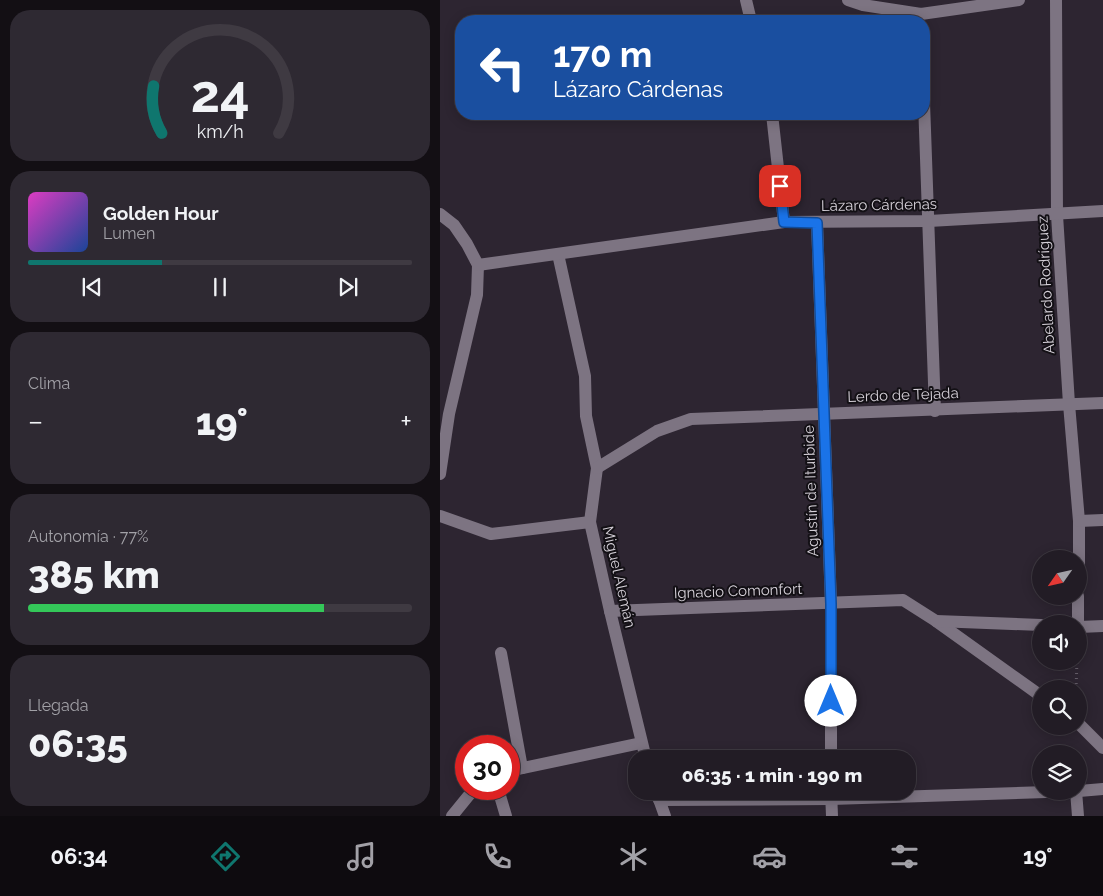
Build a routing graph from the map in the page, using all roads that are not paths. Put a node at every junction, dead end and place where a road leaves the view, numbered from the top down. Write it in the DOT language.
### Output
graph roads {
  1 [pos="746,0"];
  2 [pos="848,0"];
  3 [pos="1019,0"];
  4 [pos="1056,0"];
  5 [pos="750,15"];
  6 [pos="773,120"];
  7 [pos="925,120"];
  8 [pos="1103,211"];
  9 [pos="440,214"];
  10 [pos="1057,215"];
  11 [pos="929,221"];
  12 [pos="784,222"];
  13 [pos="817,223"];
  14 [pos="558,254"];
  15 [pos="478,265"];
  16 [pos="1103,403"];
  17 [pos="1069,404"];
  18 [pos="934,411"];
  19 [pos="824,413"];
  20 [pos="445,414"];
  21 [pos="597,468"];
  22 [pos="440,474"];
  23 [pos="440,516"];
  24 [pos="1103,520"];
  25 [pos="1079,521"];
  26 [pos="590,522"];
  27 [pos="1079,550"];
  28 [pos="831,604"];
  29 [pos="610,611"];
  30 [pos="936,621"];
  31 [pos="1032,625"];
  32 [pos="1087,625"];
  33 [pos="1103,626"];
  34 [pos="501,653"];
  35 [pos="1032,690"];
  36 [pos="1087,732"];
  37 [pos="511,735"];
  38 [pos="641,743"];
  39 [pos="1103,748"];
  40 [pos="643,750"];
  41 [pos="831,750"];
  42 [pos="520,769"];
  43 [pos="1103,790"];
  44 [pos="1087,791"];
  45 [pos="1032,792"];
  46 [pos="916,794"];
  47 [pos="465,800"];
  48 [pos="501,800"];
  49 [pos="659,800"];
  50 [pos="831,800"];
  51 [pos="1077,800"];
  52 [pos="452,816"];
  53 [pos="506,816"];
  54 [pos="665,816"];
  55 [pos="832,816"];
  56 [pos="1078,816"];
  1 -- 5 [label="street"];
  2 -- 3 [label="street"];
  4 -- 10 [label="street, Abelardo Rodríguez"];
  6 -- 12 [label="street"];
  7 -- 11 [label="street"];
  8 -- 10 [label="street, Lázaro Cárdenas"];
  9 -- 15 [label="street"];
  10 -- 11 [label="street, Lázaro Cárdenas"];
  10 -- 17 [label="street, Abelardo Rodríguez"];
  11 -- 13 [label="street, Lázaro Cárdenas"];
  11 -- 18 [label="street"];
  12 -- 13 [label="street, Lázaro Cárdenas"];
  12 -- 14 [label="street, Lázaro Cárdenas"];
  13 -- 19 [label="street, Agustín de Iturbide"];
  14 -- 15 [label="street, Lázaro Cárdenas"];
  14 -- 21 [label="street, Miguel Alemán"];
  15 -- 20 [label="street"];
  16 -- 17 [label="street, Lerdo de Tejada"];
  17 -- 18 [label="street, Lerdo de Tejada"];
  17 -- 25 [label="street, Abelardo Rodríguez"];
  18 -- 19 [label="street, Lerdo de Tejada"];
  19 -- 21 [label="street, Lerdo de Tejada"];
  19 -- 28 [label="street, Agustín de Iturbide"];
  20 -- 22 [label="street"];
  21 -- 26 [label="street, Miguel Alemán"];
  23 -- 26 [label="street"];
  24 -- 25 [label="street"];
  25 -- 27 [label="street, Abelardo Rodríguez"];
  26 -- 29 [label="street, Miguel Alemán"];
  28 -- 29 [label="street, Ignacio Comonfort"];
  28 -- 30 [label="street, Ignacio Comonfort"];
  28 -- 41 [label="street, Agustín de Iturbide"];
  29 -- 38 [label="street, Miguel Alemán"];
  30 -- 31 [label="street, Ignacio Comonfort"];
  30 -- 35 [label="street"];
  32 -- 33 [label="street"];
  34 -- 37 [label="street"];
  36 -- 39 [label="street"];
  38 -- 40 [label="street, Miguel Alemán"];
  38 -- 42 [label="street"];
  43 -- 44 [label="street"];
  45 -- 46 [label="street"];
  47 -- 52 [label="street"];
  48 -- 53 [label="street"];
  49 -- 54 [label="street"];
  50 -- 55 [label="street"];
  51 -- 56 [label="street"];
}
